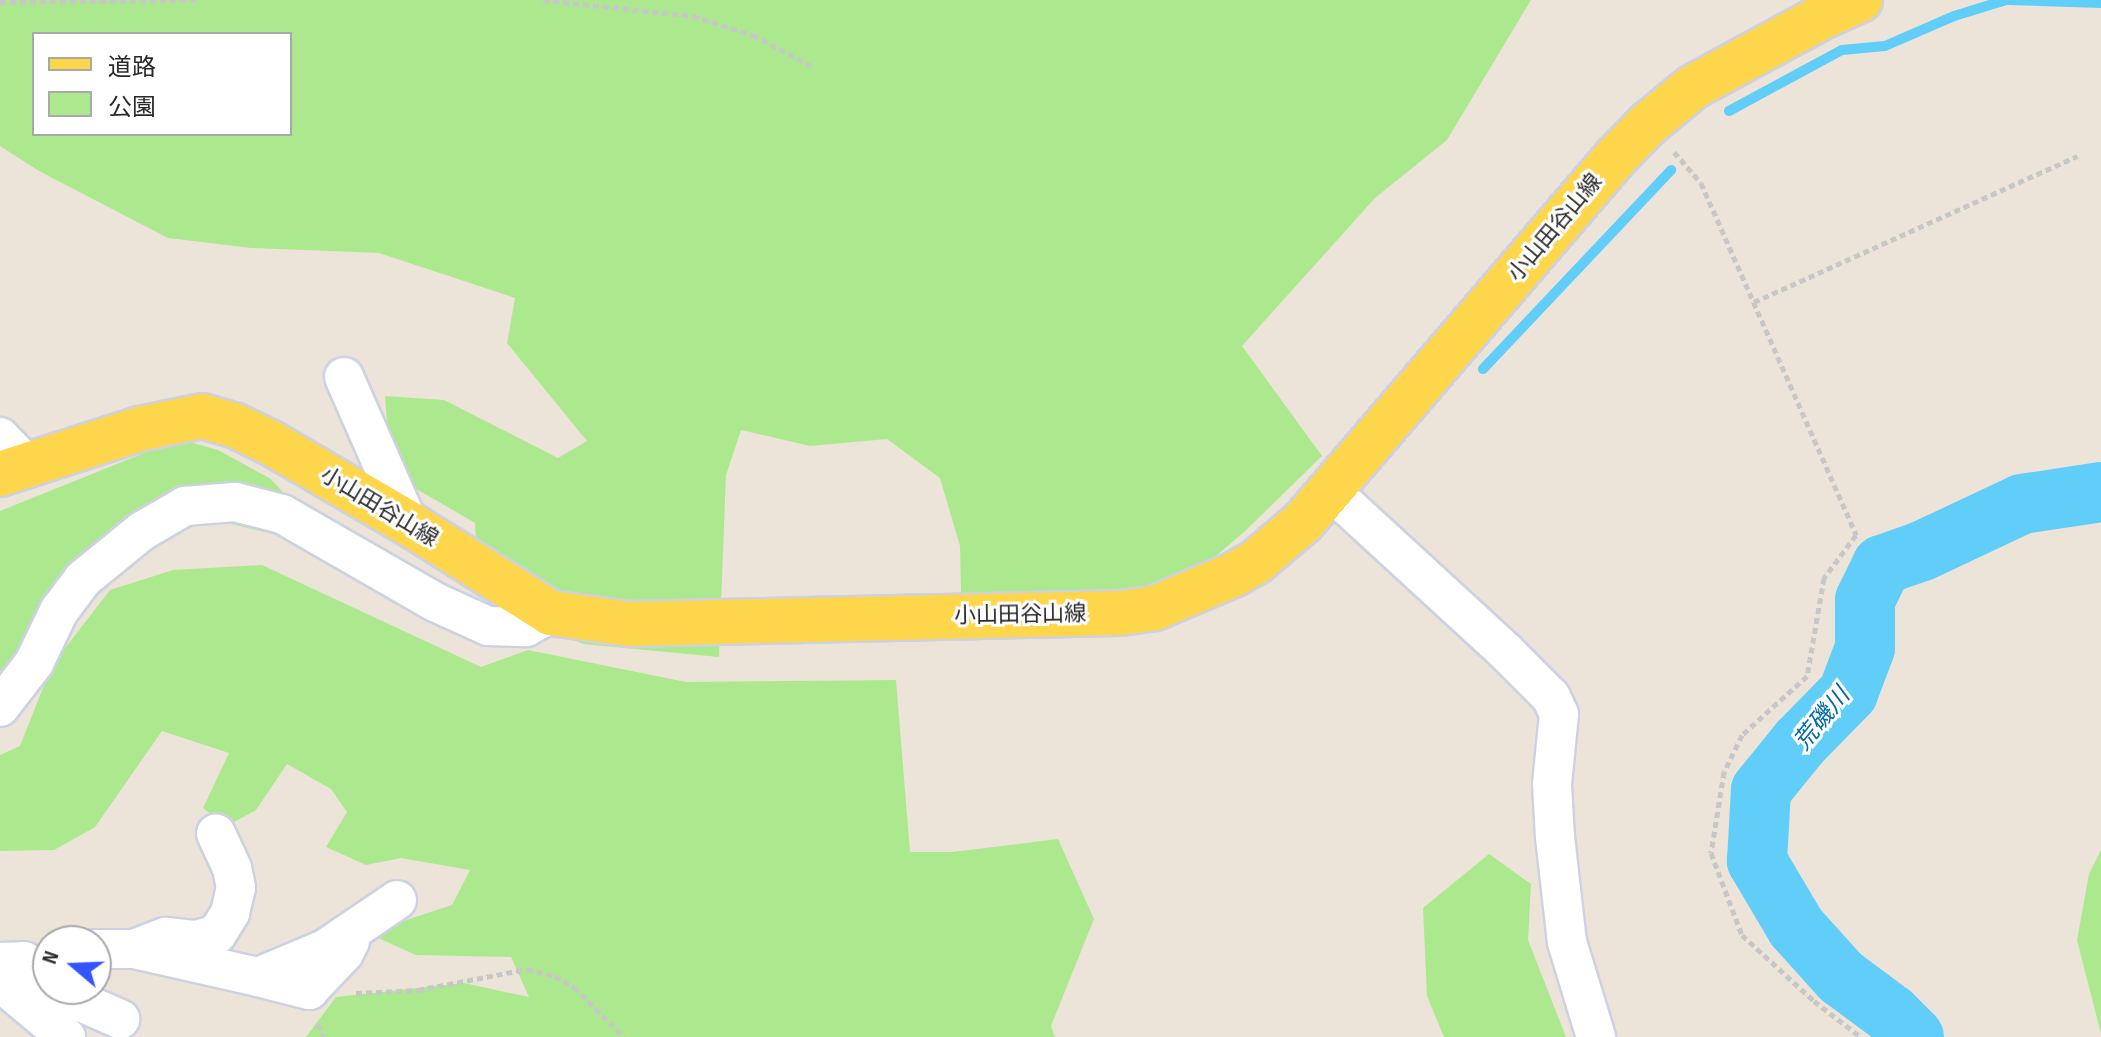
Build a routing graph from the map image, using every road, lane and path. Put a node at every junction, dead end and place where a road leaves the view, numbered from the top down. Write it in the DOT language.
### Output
graph roads {
  1 [pos="198,0"];
  2 [pos="543,0"];
  3 [pos="1860,0"];
  4 [pos="0,2"];
  5 [pos="815,68"];
  6 [pos="1647,125"];
  7 [pos="2078,156"];
  8 [pos="1754,302"];
  9 [pos="344,377"];
  10 [pos="10,459"];
  11 [pos="1331,491"];
  12 [pos="408,523"];
  13 [pos="551,613"];
  14 [pos="0,707"];
  15 [pos="216,834"];
  16 [pos="397,900"];
  17 [pos="355,929"];
  18 [pos="112,949"];
  19 [pos="134,949"];
  20 [pos="24,968"];
  21 [pos="258,977"];
  22 [pos="309,990"];
  23 [pos="88,1005"];
  24 [pos="120,1019"];
  25 [pos="66,1037"];
  26 [pos="624,1037"];
  27 [pos="1596,1037"];
  28 [pos="1861,1037"];
  1 -- 4 [label="path"];
  2 -- 5 [label="path"];
  3 -- 6 [label="main road, 小山田谷山線"];
  6 -- 8 [label="path"];
  6 -- 11 [label="main road, 小山田谷山線"];
  7 -- 8 [label="path"];
  8 -- 28 [label="path"];
  9 -- 12 [label="street"];
  10 -- 12 [label="main road, 小山田谷山線"];
  11 -- 13 [label="main road, 小山田谷山線"];
  11 -- 27 [label="street"];
  12 -- 13 [label="main road, 小山田谷山線"];
  13 -- 14 [label="street"];
  15 -- 19 [label="street"];
  16 -- 17 [label="street"];
  17 -- 21 [label="street"];
  17 -- 22 [label="street"];
  18 -- 19 [label="street"];
  19 -- 21 [label="street"];
  20 -- 25 [label="street"];
  21 -- 22 [label="street"];
  22 -- 26 [label="path"];
  23 -- 24 [label="street"];
}
